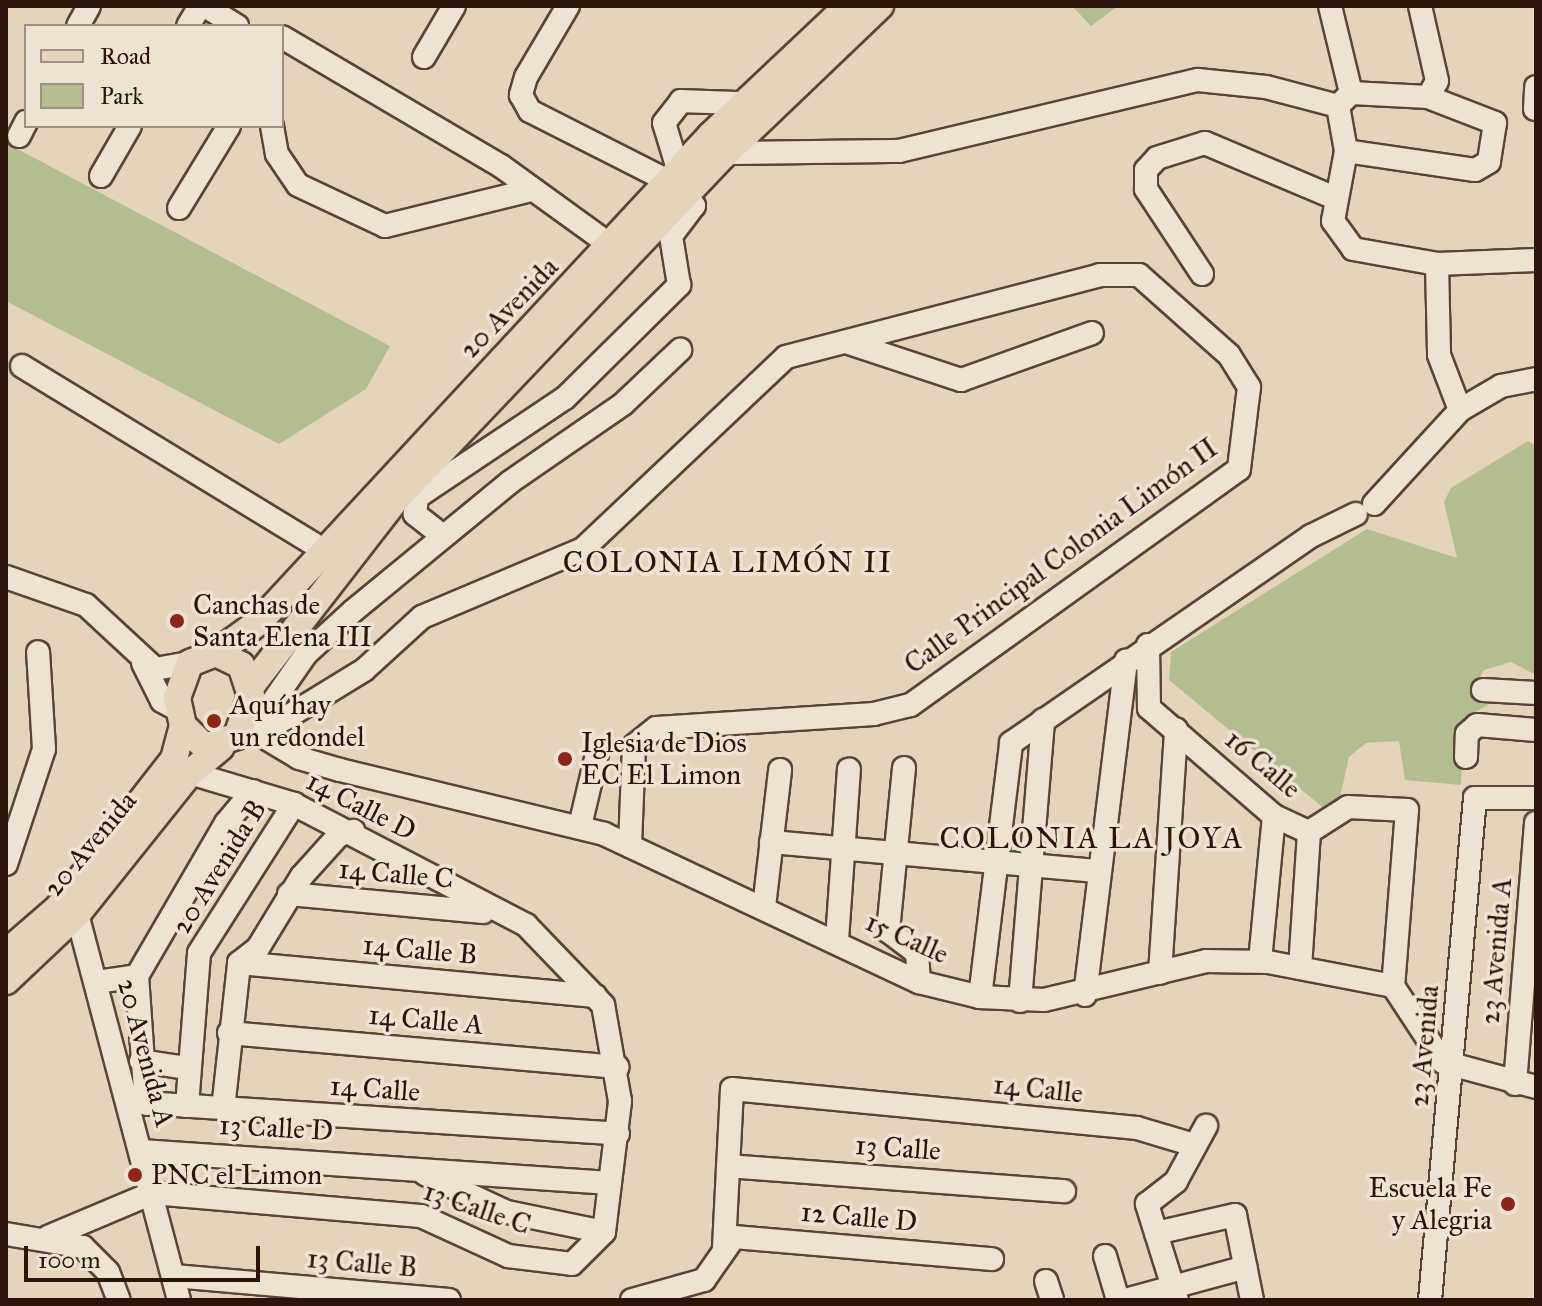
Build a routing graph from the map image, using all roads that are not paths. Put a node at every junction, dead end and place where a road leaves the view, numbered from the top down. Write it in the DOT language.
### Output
graph roads {
  1 [pos="89,6"];
  2 [pos="202,6"];
  3 [pos="454,6"];
  4 [pos="568,6"];
  5 [pos="848,6"];
  6 [pos="880,6"];
  7 [pos="1330,6"];
  8 [pos="1420,6"];
  9 [pos="79,24"];
  10 [pos="189,24"];
  11 [pos="234,24"];
  12 [pos="284,38"];
  13 [pos="424,57"];
  14 [pos="1428,97"];
  15 [pos="1344,99"];
  16 [pos="742,103"];
  17 [pos="129,128"];
  18 [pos="228,128"];
  19 [pos="272,128"];
  20 [pos="1346,151"];
  21 [pos="726,153"];
  22 [pos="101,176"];
  23 [pos="678,184"];
  24 [pos="527,191"];
  25 [pos="1333,197"];
  26 [pos="179,208"];
  27 [pos="613,247"];
  28 [pos="1536,260"];
  29 [pos="1437,264"];
  30 [pos="1202,274"];
  31 [pos="1092,333"];
  32 [pos="844,342"];
  33 [pos="680,350"];
  34 [pos="22,366"];
  35 [pos="1536,379"];
  36 [pos="1460,410"];
  37 [pos="443,536"];
  38 [pos="324,550"];
  39 [pos="6,577"];
  40 [pos="1148,645"];
  41 [pos="38,652"];
  42 [pos="216,653"];
  43 [pos="1126,661"];
  44 [pos="143,663"];
  45 [pos="190,663"];
  46 [pos="251,686"];
  47 [pos="1483,690"];
  48 [pos="1536,693"];
  49 [pos="181,718"];
  50 [pos="1043,720"];
  51 [pos="252,729"];
  52 [pos="1176,730"];
  53 [pos="1536,730"];
  54 [pos="221,747"];
  55 [pos="597,754"];
  56 [pos="1466,757"];
  57 [pos="904,768"];
  58 [pos="849,769"];
  59 [pos="780,770"];
  60 [pos="190,773"];
  61 [pos="253,791"];
  62 [pos="1536,798"];
  63 [pos="294,804"];
  64 [pos="1274,816"];
  65 [pos="1536,823"];
  66 [pos="580,826"];
  67 [pos="353,831"];
  68 [pos="1309,832"];
  69 [pos="771,842"];
  70 [pos="630,846"];
  71 [pos="841,849"];
  72 [pos="895,854"];
  73 [pos="6,864"];
  74 [pos="993,865"];
  75 [pos="1030,868"];
  76 [pos="1097,871"];
  77 [pos="289,894"];
  78 [pos="764,907"];
  79 [pos="77,914"];
  80 [pos="496,914"];
  81 [pos="837,940"];
  82 [pos="6,953"];
  83 [pos="1260,961"];
  84 [pos="239,963"];
  85 [pos="1300,968"];
  86 [pos="1160,973"];
  87 [pos="137,976"];
  88 [pos="6,981"];
  89 [pos="97,982"];
  90 [pos="919,982"];
  91 [pos="1393,986"];
  92 [pos="1085,995"];
  93 [pos="595,996"];
  94 [pos="980,997"];
  95 [pos="1020,1001"];
  96 [pos="229,1033"];
  97 [pos="141,1061"];
  98 [pos="618,1067"];
  99 [pos="1452,1067"];
  100 [pos="187,1068"];
  101 [pos="1526,1085"];
  102 [pos="138,1103"];
  103 [pos="187,1106"];
  104 [pos="223,1109"];
  105 [pos="618,1134"];
  106 [pos="141,1151"];
  107 [pos="408,1166"];
  108 [pos="728,1166"];
  109 [pos="610,1183"];
  110 [pos="1064,1191"];
  111 [pos="152,1193"];
  112 [pos="1156,1233"];
  113 [pos="6,1234"];
  114 [pos="602,1236"];
  115 [pos="48,1237"];
  116 [pos="724,1247"];
  117 [pos="1105,1256"];
  118 [pos="992,1259"];
  119 [pos="1246,1267"];
  120 [pos="174,1276"];
  121 [pos="1174,1293"];
  122 [pos="119,1300"];
  123 [pos="179,1300"];
  124 [pos="449,1300"];
  125 [pos="632,1300"];
  126 [pos="1118,1300"];
  127 [pos="1125,1300"];
  128 [pos="1252,1300"];
  129 [pos="1430,1300"];
  1 -- 9 [label="street"];
  2 -- 10 [label="street"];
  2 -- 11 [label="street"];
  3 -- 13 [label="street"];
  4 -- 23 [label="street"];
  5 -- 16 [label="main road, 20 Avenida"];
  6 -- 21 [label="main road, 20 Avenida"];
  7 -- 15 [label="street"];
  8 -- 14 [label="street"];
  12 -- 24 [label="street"];
  14 -- 15 [label="street"];
  14 -- 20 [label="street"];
  15 -- 20 [label="street"];
  15 -- 21 [label="street"];
  16 -- 23 [label="main road, 20 Avenida"];
  16 -- 23 [label="street"];
  17 -- 22 [label="street"];
  18 -- 26 [label="street"];
  19 -- 24 [label="street"];
  20 -- 25 [label="street"];
  21 -- 23 [label="main road, 20 Avenida"];
  23 -- 27 [label="main road, 20 Avenida"];
  23 -- 37 [label="street, 20 Avenida"];
  23 -- 46 [label="main road, 20 Avenida"];
  24 -- 27 [label="street"];
  25 -- 29 [label="street"];
  25 -- 30 [label="street"];
  27 -- 38 [label="main road, 20 Avenida"];
  28 -- 29 [label="street"];
  29 -- 36 [label="street"];
  31 -- 32 [label="street"];
  32 -- 51 [label="street, Calle Principal Colonia Limón II"];
  32 -- 70 [label="street, Calle Principal Colonia Limón II"];
  33 -- 37 [label="street"];
  34 -- 38 [label="street"];
  35 -- 36 [label="street"];
  36 -- 40 [label="street"];
  37 -- 51 [label="street"];
  38 -- 42 [label="main road, 20 Avenida"];
  39 -- 44 [label="street"];
  40 -- 43 [label="street"];
  40 -- 52 [label="street, 16 Calle"];
  41 -- 73 [label="street"];
  42 -- 45 [label="main road"];
  42 -- 46 [label="main road"];
  43 -- 50 [label="street"];
  43 -- 76 [label="street"];
  44 -- 45 [label="street"];
  44 -- 49 [label="street"];
  45 -- 49 [label="main road"];
  46 -- 51 [label="main road"];
  47 -- 48 [label="street"];
  49 -- 54 [label="main road"];
  49 -- 82 [label="main road"];
  50 -- 74 [label="street"];
  50 -- 75 [label="street"];
  51 -- 54 [label="main road"];
  51 -- 66 [label="street, 15 Calle"];
  52 -- 64 [label="street, 16 Calle"];
  52 -- 86 [label="street"];
  53 -- 56 [label="street"];
  54 -- 60 [label="main road, 20 Avenida"];
  55 -- 66 [label="street"];
  57 -- 72 [label="street"];
  58 -- 71 [label="street"];
  59 -- 69 [label="street"];
  60 -- 61 [label="street, 14 Calle D"];
  60 -- 79 [label="main road, 20 Avenida"];
  61 -- 63 [label="street, 14 Calle D"];
  61 -- 87 [label="street, 20 Avenida A"];
  62 -- 99 [label="street, 23 Avenida"];
  63 -- 67 [label="street, 14 Calle D"];
  63 -- 100 [label="street, 20 Avenida B"];
  64 -- 68 [label="street, 16 Calle"];
  64 -- 83 [label="street"];
  65 -- 101 [label="street, 23 Avenida A"];
  66 -- 70 [label="street, 15 Calle"];
  67 -- 77 [label="street"];
  67 -- 80 [label="street, 14 Calle D"];
  68 -- 85 [label="street"];
  68 -- 91 [label="street, 16 Calle"];
  69 -- 71 [label="street"];
  69 -- 78 [label="street"];
  70 -- 78 [label="street, 15 Calle"];
  71 -- 72 [label="street"];
  71 -- 81 [label="street"];
  72 -- 74 [label="street"];
  72 -- 90 [label="street"];
  74 -- 75 [label="street"];
  74 -- 94 [label="street"];
  75 -- 76 [label="street"];
  75 -- 95 [label="street"];
  76 -- 92 [label="street"];
  77 -- 80 [label="street, 14 Calle C"];
  77 -- 84 [label="street"];
  78 -- 81 [label="street, 15 Calle"];
  79 -- 88 [label="main road, 20 Avenida"];
  79 -- 89 [label="street, 20 Avenida A"];
  80 -- 93 [label="street"];
  81 -- 90 [label="street, 15 Calle"];
  83 -- 85 [label="street, 15 Calle"];
  83 -- 86 [label="street, 15 Calle"];
  84 -- 93 [label="street, 14 Calle B"];
  84 -- 96 [label="street"];
  85 -- 91 [label="street, 15 Calle"];
  86 -- 92 [label="street, 15 Calle"];
  87 -- 89 [label="street"];
  87 -- 97 [label="street, 20 Avenida A"];
  89 -- 102 [label="street, 20 Avenida A"];
  90 -- 94 [label="street, 15 Calle"];
  91 -- 99 [label="street"];
  92 -- 95 [label="street, 15 Calle"];
  93 -- 98 [label="street"];
  94 -- 95 [label="street, 15 Calle"];
  96 -- 98 [label="street, 14 Calle A"];
  96 -- 104 [label="street"];
  97 -- 100 [label="street"];
  97 -- 102 [label="street, 20 Avenida A"];
  98 -- 105 [label="street"];
  99 -- 101 [label="street"];
  99 -- 129 [label="street, 23 Avenida"];
  100 -- 103 [label="street, 20 Avenida B"];
  102 -- 103 [label="street, 14 Calle"];
  102 -- 106 [label="street, 20 Avenida A"];
  103 -- 104 [label="street, 14 Calle"];
  104 -- 105 [label="street, 14 Calle"];
  105 -- 109 [label="street"];
  106 -- 107 [label="street, 13 Calle D"];
  106 -- 111 [label="street, 20 Avenida A"];
  107 -- 109 [label="street, 13 Calle D"];
  107 -- 114 [label="street, 13 Calle D"];
  108 -- 110 [label="street, 13 Calle"];
  108 -- 112 [label="street, 14 Calle"];
  108 -- 116 [label="street"];
  109 -- 114 [label="street"];
  111 -- 114 [label="street, 13 Calle C"];
  111 -- 115 [label="street, 13 Calle C"];
  111 -- 120 [label="street, 20 Avenida A"];
  112 -- 119 [label="street"];
  112 -- 121 [label="street"];
  113 -- 115 [label="street"];
  115 -- 122 [label="street"];
  116 -- 118 [label="street, 12 Calle D"];
  116 -- 125 [label="street"];
  117 -- 126 [label="street"];
  119 -- 121 [label="street"];
  119 -- 128 [label="street"];
  120 -- 123 [label="street, 20 Avenida A"];
  120 -- 124 [label="street, 13 Calle B"];
  121 -- 127 [label="street"];
}
